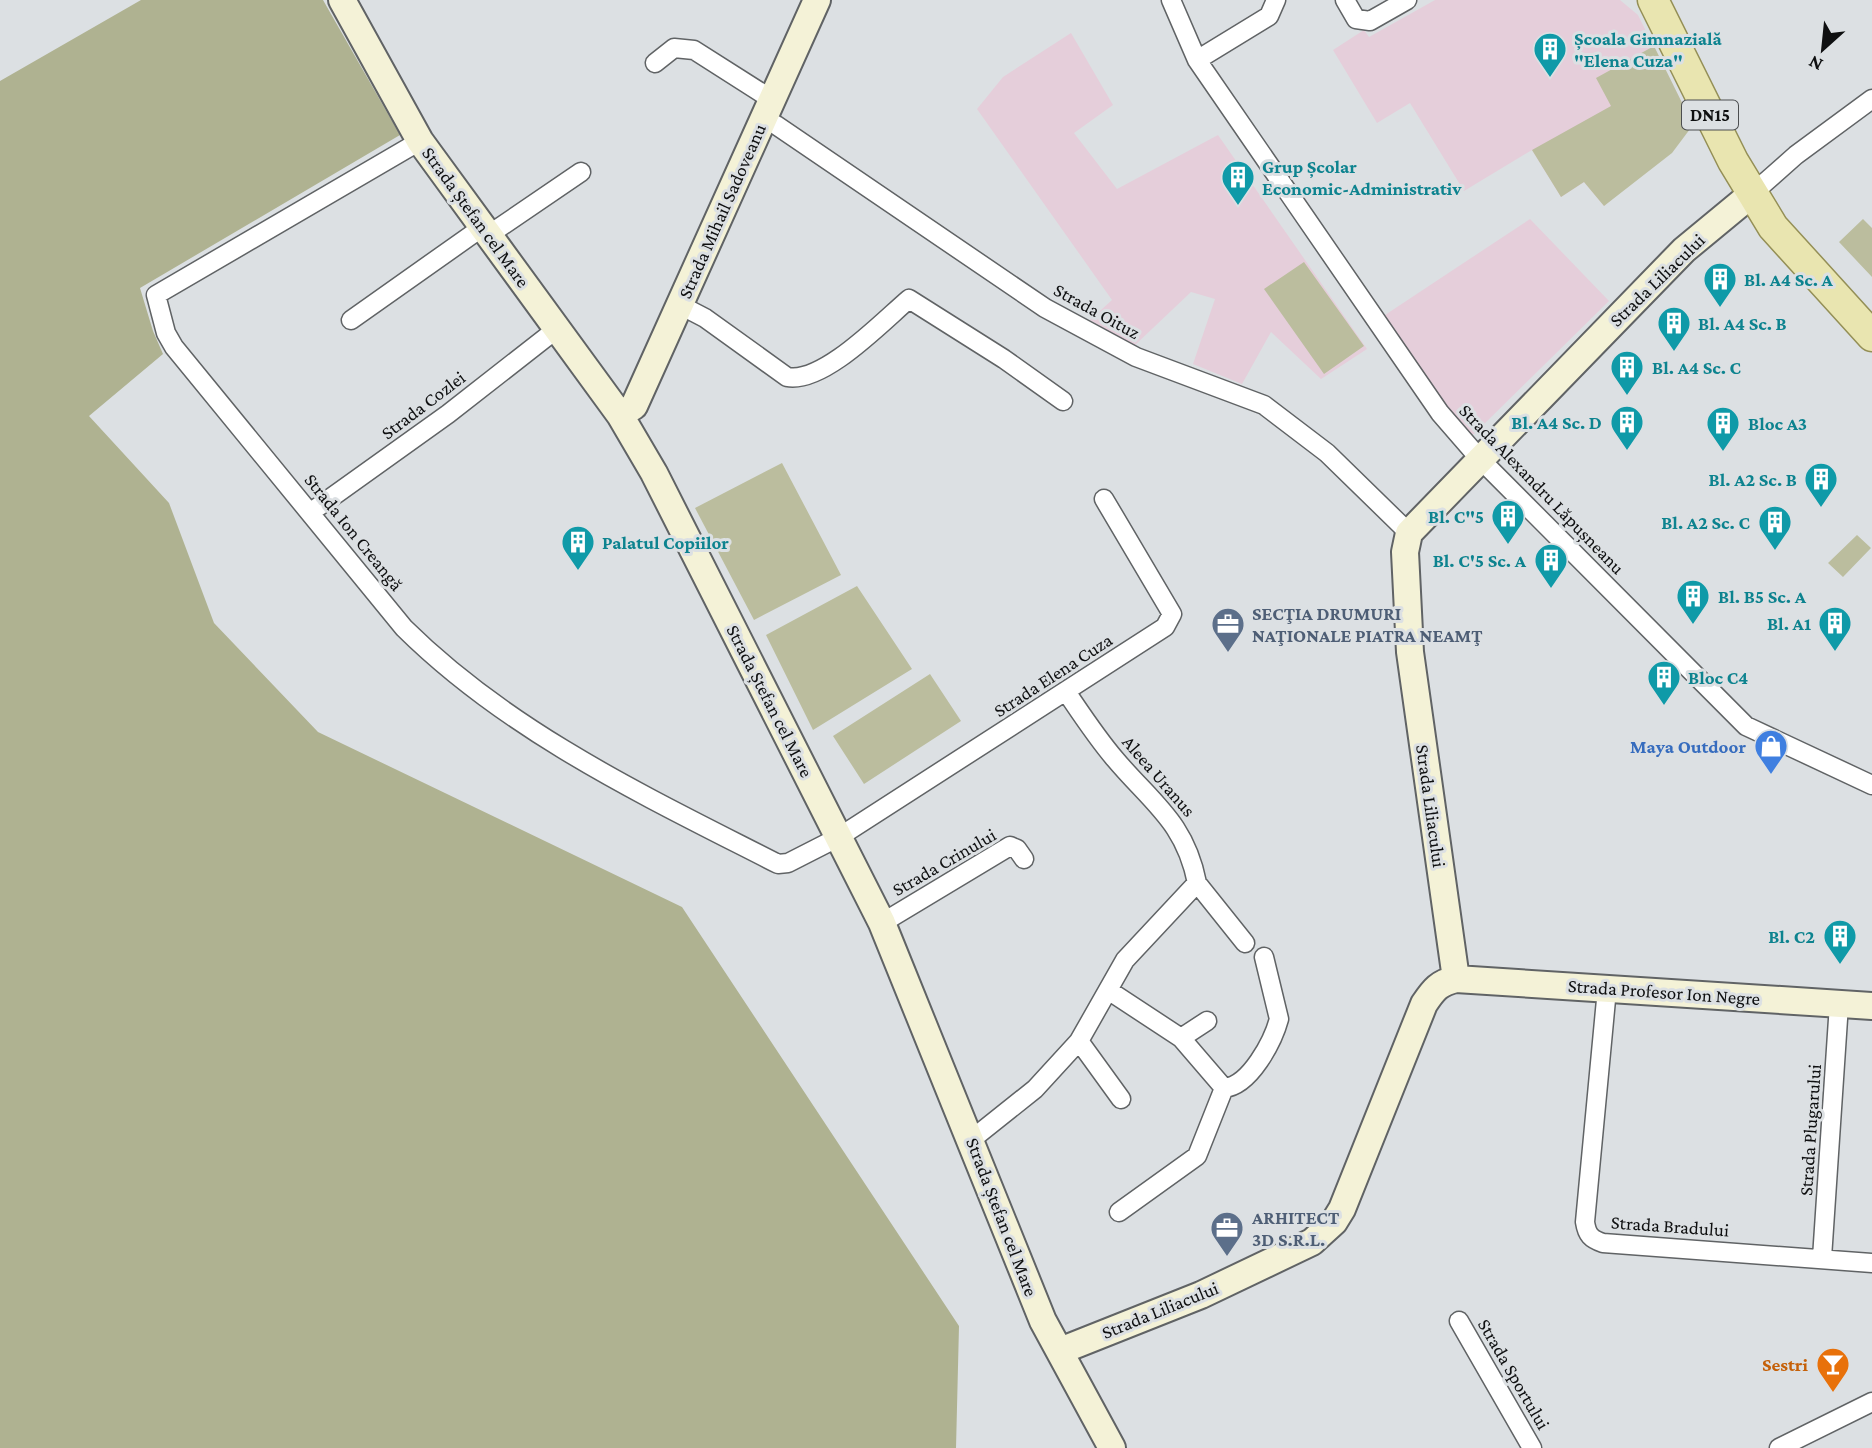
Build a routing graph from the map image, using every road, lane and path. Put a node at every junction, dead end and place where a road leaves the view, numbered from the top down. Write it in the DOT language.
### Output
graph roads {
  1 [pos="342,0"];
  2 [pos="817,0"];
  3 [pos="1171,0"];
  4 [pos="1276,0"];
  5 [pos="1345,0"];
  6 [pos="1407,0"];
  7 [pos="1653,0"];
  8 [pos="1676,0"];
  9 [pos="1197,60"];
  10 [pos="654,62"];
  11 [pos="1872,99"];
  12 [pos="767,109"];
  13 [pos="420,141"];
  14 [pos="581,172"];
  15 [pos="1759,188"];
  16 [pos="487,230"];
  17 [pos="680,305"];
  18 [pos="1872,310"];
  19 [pos="351,320"];
  20 [pos="558,328"];
  21 [pos="1872,336"];
  22 [pos="1063,401"];
  23 [pos="620,415"];
  24 [pos="1479,458"];
  25 [pos="1104,499"];
  26 [pos="311,512"];
  27 [pos="1409,533"];
  28 [pos="1067,693"];
  29 [pos="1872,785"];
  30 [pos="839,837"];
  31 [pos="1024,859"];
  32 [pos="1197,883"];
  33 [pos="882,923"];
  34 [pos="1245,943"];
  35 [pos="1264,957"];
  36 [pos="1456,979"];
  37 [pos="1607,989"];
  38 [pos="1108,990"];
  39 [pos="1839,1004"];
  40 [pos="1872,1006"];
  41 [pos="1207,1021"];
  42 [pos="1181,1038"];
  43 [pos="1079,1041"];
  44 [pos="1224,1087"];
  45 [pos="1121,1099"];
  46 [pos="971,1140"];
  47 [pos="1119,1212"];
  48 [pos="1822,1258"];
  49 [pos="1872,1262"];
  50 [pos="1459,1321"];
  51 [pos="1060,1351"];
  52 [pos="1872,1402"];
  53 [pos="1112,1448"];
  54 [pos="1532,1448"];
  55 [pos="1779,1448"];
  1 -- 13 [label="street, Strada Ștefan cel Mare"];
  2 -- 12 [label="street, Strada Mihail Sadoveanu"];
  3 -- 9 [label="street, Strada Alexandru Lăpușneanu"];
  4 -- 9 [label="street"];
  5 -- 6 [label="street"];
  7 -- 15 [label="main road, DN15"];
  8 -- 15 [label="main road, DN15"];
  9 -- 24 [label="street, Strada Alexandru Lăpușneanu"];
  10 -- 12 [label="street, Strada Oituz"];
  11 -- 15 [label="street"];
  12 -- 17 [label="street, Strada Mihail Sadoveanu"];
  12 -- 27 [label="street, Strada Oituz"];
  13 -- 16 [label="street, Strada Ștefan cel Mare"];
  13 -- 26 [label="street, Strada Ion Creangă"];
  14 -- 16 [label="street"];
  15 -- 18 [label="main road, DN15"];
  15 -- 21 [label="main road, DN15"];
  15 -- 24 [label="street, Strada Liliacului"];
  16 -- 19 [label="street"];
  16 -- 20 [label="street, Strada Ștefan cel Mare"];
  17 -- 22 [label="street"];
  17 -- 23 [label="street, Strada Mihail Sadoveanu"];
  20 -- 23 [label="street, Strada Ștefan cel Mare"];
  20 -- 26 [label="street, Strada Cozlei"];
  23 -- 30 [label="street, Strada Ștefan cel Mare"];
  24 -- 27 [label="street, Strada Liliacului"];
  24 -- 29 [label="street, Strada Alexandru Lăpușneanu"];
  25 -- 28 [label="street, Strada Elena Cuza"];
  26 -- 30 [label="street, Strada Ion Creangă"];
  27 -- 36 [label="street, Strada Liliacului"];
  28 -- 30 [label="street, Strada Elena Cuza"];
  28 -- 32 [label="street, Aleea Uranus"];
  30 -- 33 [label="street, Strada Ștefan cel Mare"];
  31 -- 33 [label="street, Strada Crinului"];
  32 -- 34 [label="street"];
  32 -- 38 [label="street"];
  33 -- 46 [label="street, Strada Ștefan cel Mare"];
  35 -- 44 [label="street"];
  36 -- 37 [label="street, Strada Profesor Ion Negre"];
  36 -- 51 [label="street, Strada Liliacului"];
  37 -- 39 [label="street, Strada Profesor Ion Negre"];
  37 -- 48 [label="street, Strada Bradului"];
  38 -- 42 [label="street"];
  38 -- 43 [label="street"];
  39 -- 40 [label="street, Strada Profesor Ion Negre"];
  39 -- 48 [label="street, Strada Plugarului"];
  41 -- 42 [label="street"];
  42 -- 44 [label="street"];
  43 -- 45 [label="street"];
  43 -- 46 [label="street"];
  44 -- 47 [label="street"];
  46 -- 51 [label="street, Strada Ștefan cel Mare"];
  48 -- 49 [label="street, Strada Bradului"];
  50 -- 54 [label="street, Strada Sportului"];
  51 -- 53 [label="street, Strada Ștefan cel Mare"];
  52 -- 55 [label="street"];
}
